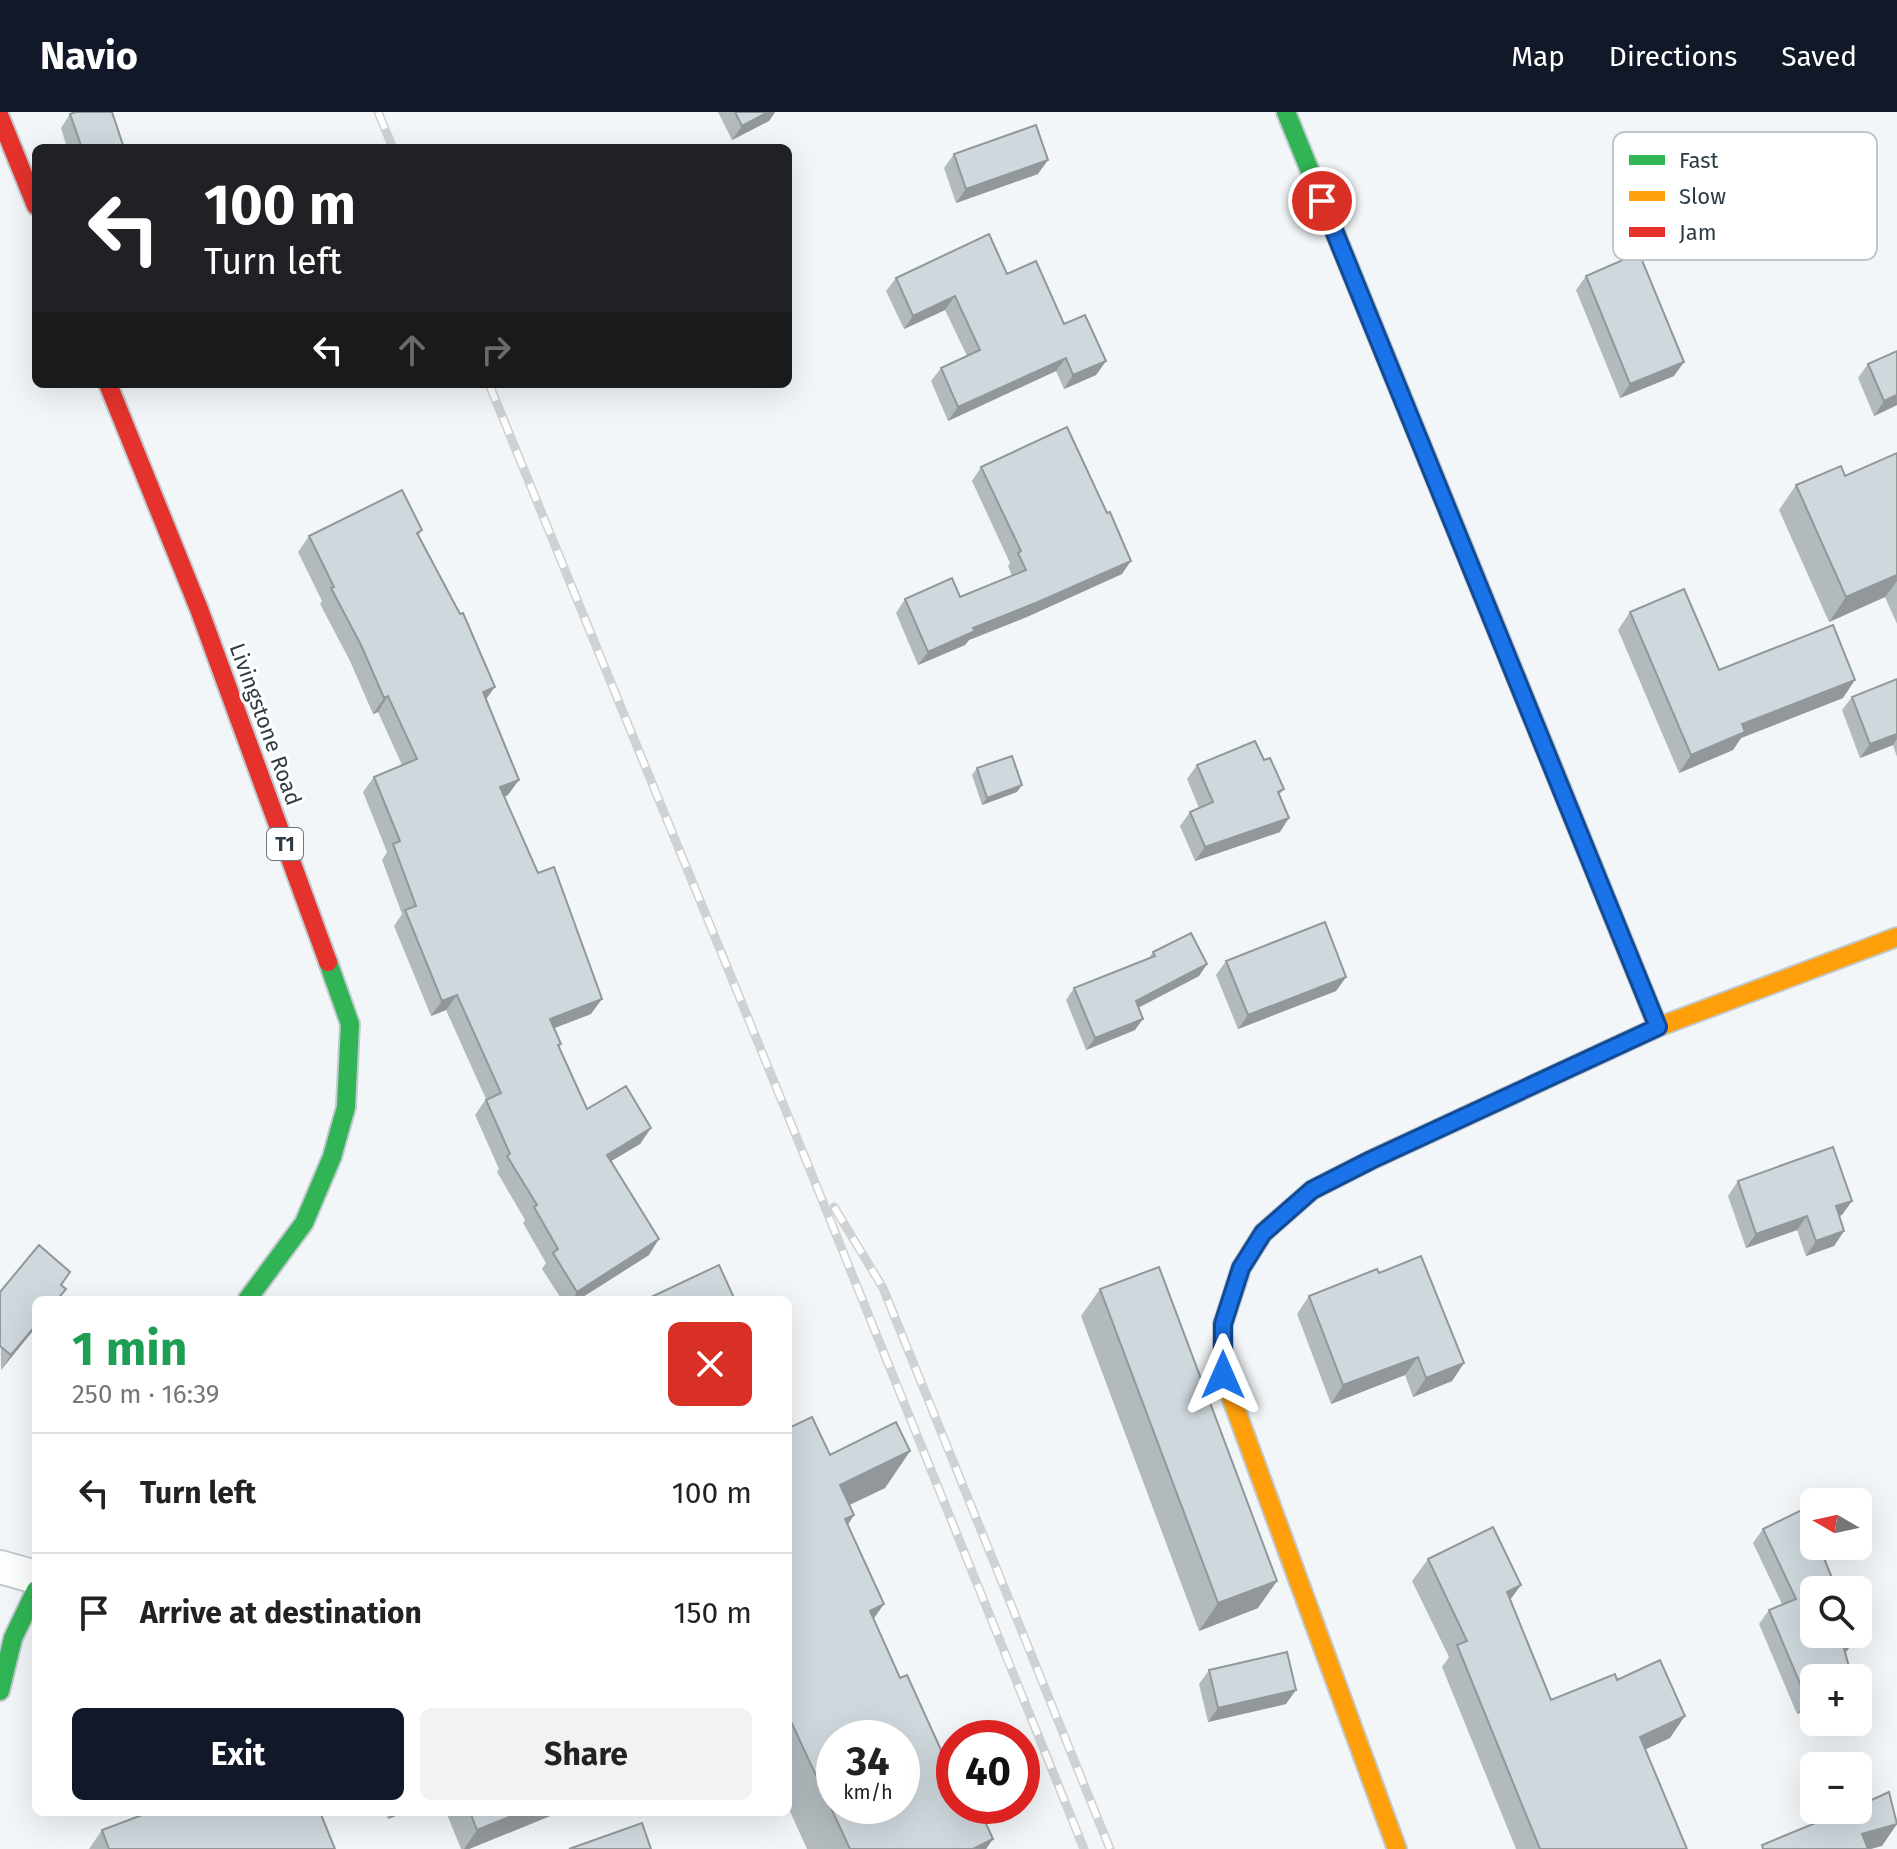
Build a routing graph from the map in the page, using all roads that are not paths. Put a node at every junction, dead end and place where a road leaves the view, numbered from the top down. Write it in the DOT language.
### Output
graph roads {
  1 [pos="1286,112"];
  2 [pos="0,117"];
  3 [pos="32,196"];
  4 [pos="110,388"];
  5 [pos="1897,937"];
  6 [pos="1658,1027"];
  7 [pos="250,1296"];
  8 [pos="0,1567"];
  9 [pos="32,1576"];
  10 [pos="32,1598"];
  11 [pos="0,1691"];
  12 [pos="1397,1849"];
  1 -- 6 [label="main road"];
  2 -- 3 [label="main road"];
  4 -- 7 [label="main road, Livingstone Road / T1"];
  5 -- 6 [label="main road"];
  6 -- 12 [label="main road"];
  8 -- 9 [label="street"];
  10 -- 11 [label="main road"];
}
